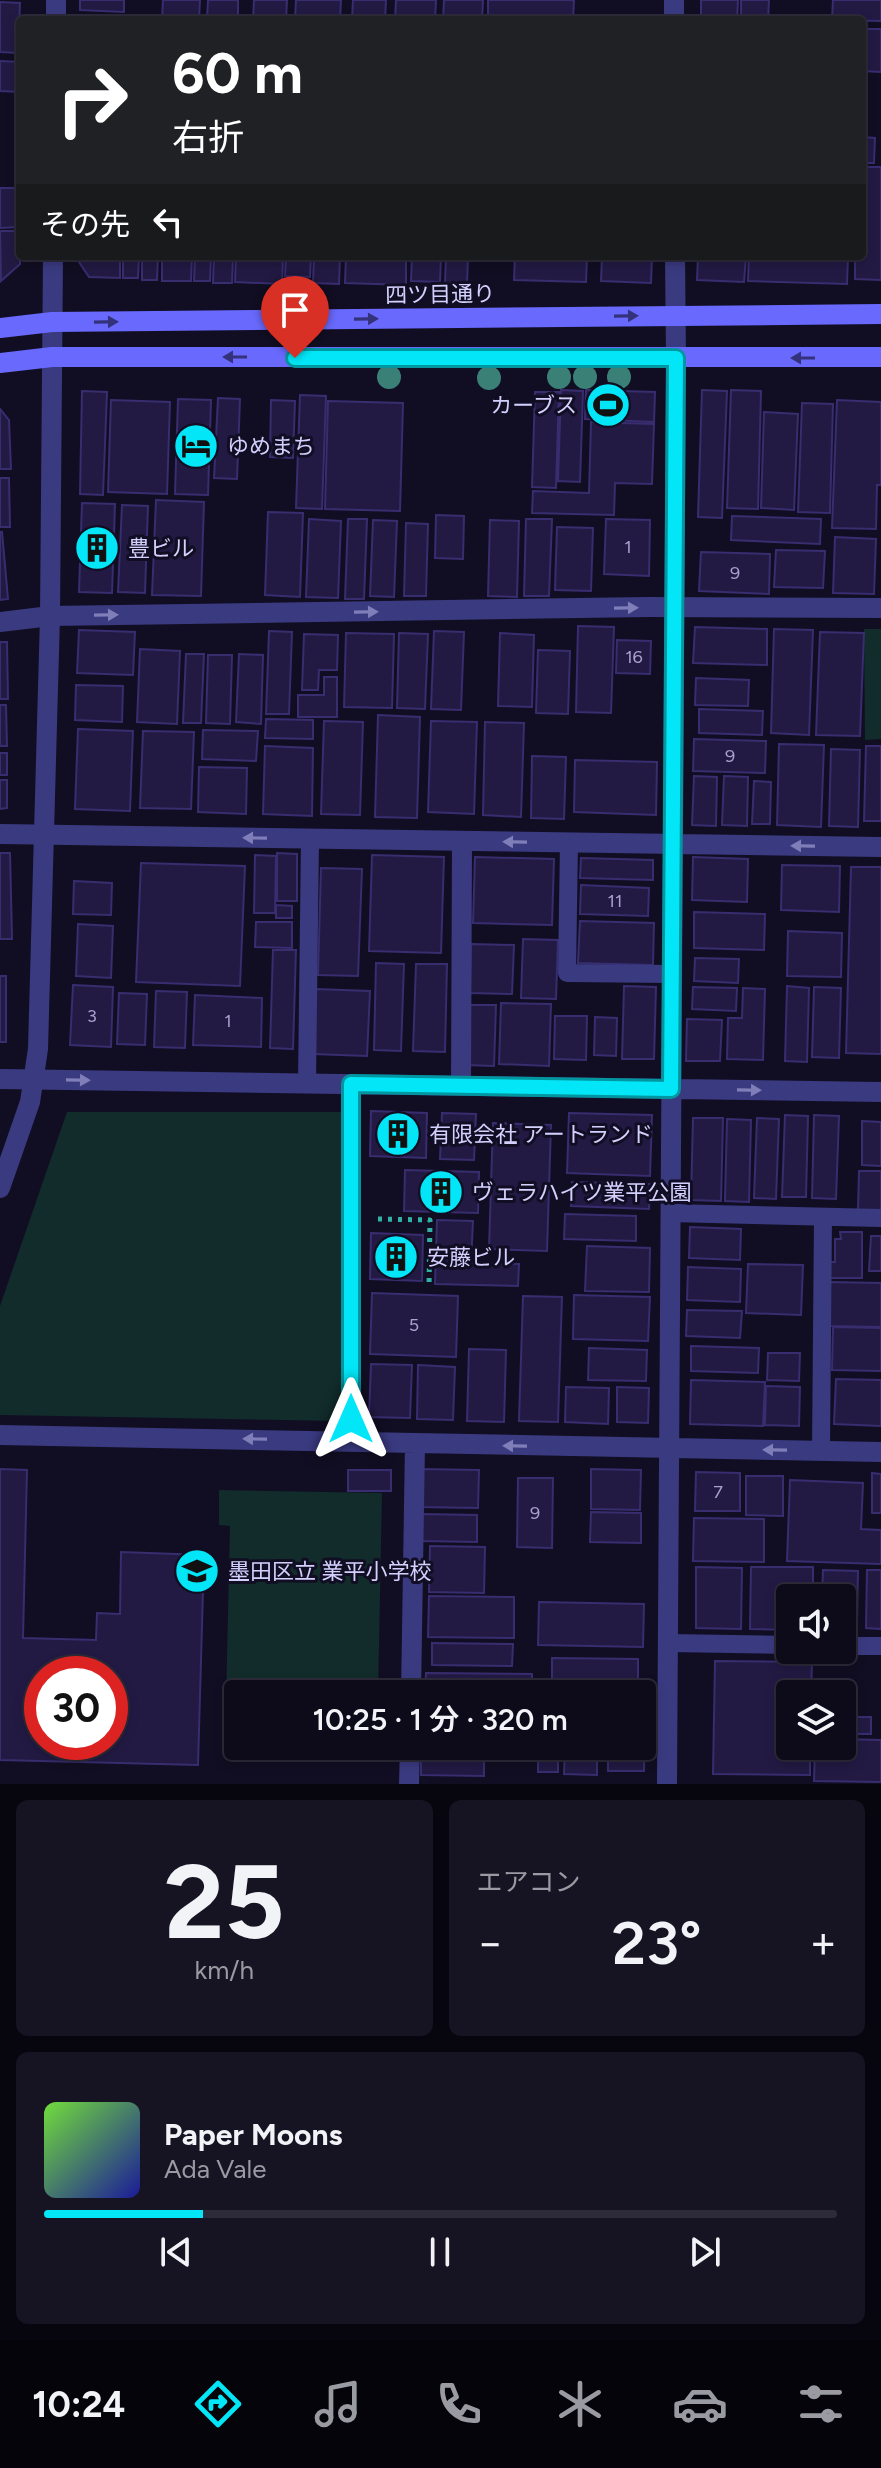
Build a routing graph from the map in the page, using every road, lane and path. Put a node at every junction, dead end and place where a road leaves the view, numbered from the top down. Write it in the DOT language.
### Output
graph roads {
  1 [pos="53,260"];
  2 [pos="675,260"];
  3 [pos="881,314"];
  4 [pos="676,316"];
  5 [pos="52,322"];
  6 [pos="0,328"];
  7 [pos="52,357"];
  8 [pos="881,357"];
  9 [pos="676,358"];
  10 [pos="0,363"];
  11 [pos="674,607"];
  12 [pos="881,608"];
  13 [pos="50,616"];
  14 [pos="0,622"];
  15 [pos="0,834"];
  16 [pos="45,835"];
  17 [pos="310,839"];
  18 [pos="462,841"];
  19 [pos="569,842"];
  20 [pos="673,844"];
  21 [pos="881,847"];
  22 [pos="672,974"];
  23 [pos="0,1079"];
  24 [pos="34,1079"];
  25 [pos="307,1083"];
  26 [pos="351,1084"];
  27 [pos="461,1086"];
  28 [pos="671,1089"];
  29 [pos="881,1092"];
  30 [pos="0,1188"];
  31 [pos="670,1213"];
  32 [pos="823,1217"];
  33 [pos="351,1218"];
  34 [pos="881,1218"];
  35 [pos="429,1287"];
  36 [pos="0,1435"];
  37 [pos="351,1441"];
  38 [pos="415,1444"];
  39 [pos="669,1449"];
  40 [pos="821,1451"];
  41 [pos="881,1452"];
  42 [pos="668,1643"];
  43 [pos="776,1645"];
  44 [pos="856,1646"];
  45 [pos="881,1646"];
  46 [pos="411,1680"];
  47 [pos="410,1760"];
  48 [pos="409,1784"];
  49 [pos="667,1784"];
  1 -- 5 [label="street"];
  2 -- 4 [label="street"];
  3 -- 4 [label="main road, 四ツ目通り"];
  5 -- 4 [label="main road, 四ツ目通り, one-way"];
  4 -- 9 [label="street"];
  5 -- 6 [label="main road, 四ツ目通り"];
  5 -- 7 [label="street"];
  9 -- 7 [label="main road, one-way"];
  7 -- 10 [label="main road"];
  7 -- 13 [label="street"];
  8 -- 9 [label="main road, one-way"];
  9 -- 11 [label="street"];
  11 -- 12 [label="street"];
  13 -- 11 [label="street, one-way"];
  11 -- 20 [label="street"];
  13 -- 14 [label="street"];
  13 -- 16 [label="street"];
  15 -- 16 [label="street"];
  17 -- 16 [label="street, one-way"];
  16 -- 24 [label="street"];
  17 -- 18 [label="street"];
  17 -- 25 [label="lane"];
  19 -- 18 [label="street, one-way"];
  18 -- 27 [label="street"];
  19 -- 20 [label="street"];
  19 -- 22 [label="lane"];
  21 -- 20 [label="street, one-way"];
  20 -- 22 [label="street"];
  22 -- 28 [label="street"];
  23 -- 24 [label="street"];
  24 -- 25 [label="street, one-way"];
  24 -- 30 [label="street"];
  25 -- 26 [label="street"];
  26 -- 27 [label="street"];
  26 -- 33 [label="street"];
  27 -- 28 [label="street"];
  28 -- 29 [label="street, one-way"];
  28 -- 31 [label="street"];
  31 -- 32 [label="lane"];
  31 -- 39 [label="street"];
  32 -- 34 [label="lane"];
  32 -- 40 [label="lane"];
  33 -- 35 [label="path"];
  33 -- 37 [label="street"];
  37 -- 36 [label="street, one-way"];
  37 -- 38 [label="street"];
  39 -- 38 [label="street, one-way"];
  38 -- 46 [label="street"];
  40 -- 39 [label="street, one-way"];
  39 -- 42 [label="street"];
  40 -- 41 [label="street"];
  42 -- 43 [label="lane"];
  42 -- 49 [label="street"];
  44 -- 45 [label="lane"];
  47 -- 48 [label="street"];
}
